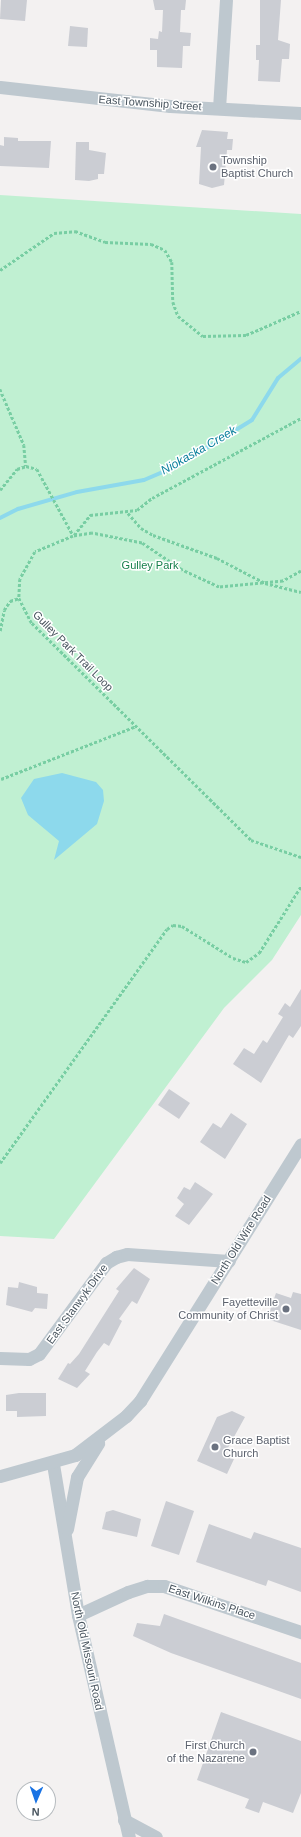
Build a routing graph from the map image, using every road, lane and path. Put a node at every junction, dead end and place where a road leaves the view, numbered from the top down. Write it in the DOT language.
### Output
graph roads {
  1 [pos="226,0"];
  2 [pos="0,87"];
  3 [pos="219,108"];
  4 [pos="301,113"];
  5 [pos="0,270"];
  6 [pos="301,311"];
  7 [pos="0,389"];
  8 [pos="301,418"];
  9 [pos="26,466"];
  10 [pos="0,490"];
  11 [pos="128,513"];
  12 [pos="73,536"];
  13 [pos="301,572"];
  14 [pos="265,583"];
  15 [pos="301,592"];
  16 [pos="18,598"];
  17 [pos="0,631"];
  18 [pos="136,726"];
  19 [pos="0,778"];
  20 [pos="301,857"];
  21 [pos="301,886"];
  22 [pos="301,1144"];
  23 [pos="0,1164"];
  24 [pos="229,1261"];
  25 [pos="0,1358"];
  26 [pos="104,1434"];
  27 [pos="53,1464"];
  28 [pos="0,1476"];
  29 [pos="66,1540"];
  30 [pos="78,1614"];
  31 [pos="301,1632"];
  32 [pos="124,1820"];
  33 [pos="129,1837"];
  34 [pos="156,1837"];
  1 -- 3 [label="street"];
  2 -- 3 [label="street, East Township Street"];
  3 -- 4 [label="street, East Township Street"];
  5 -- 6 [label="path"];
  7 -- 9 [label="path"];
  8 -- 11 [label="path"];
  9 -- 10 [label="path"];
  9 -- 12 [label="path"];
  11 -- 12 [label="path"];
  11 -- 14 [label="path"];
  12 -- 14 [label="path"];
  12 -- 16 [label="path"];
  13 -- 14 [label="path"];
  14 -- 15 [label="path"];
  16 -- 17 [label="path"];
  16 -- 18 [label="path, Gulley Park Trail Loop"];
  18 -- 19 [label="path"];
  18 -- 20 [label="path, Gulley Park Trail Loop"];
  21 -- 23 [label="path"];
  22 -- 24 [label="street, North Old Wire Road"];
  24 -- 25 [label="street, East Stanwyk Drive"];
  24 -- 26 [label="street, North Old Wire Road"];
  26 -- 27 [label="street, North Old Wire Road"];
  26 -- 29 [label="street"];
  27 -- 28 [label="street, North Old Wire Road"];
  27 -- 29 [label="street, North Old Missouri Road"];
  29 -- 30 [label="street, North Old Missouri Road"];
  30 -- 31 [label="street, East Wilkins Place"];
  30 -- 32 [label="street, North Old Missouri Road"];
  32 -- 33 [label="street, North Old Missouri Road"];
  32 -- 34 [label="street"];
}
